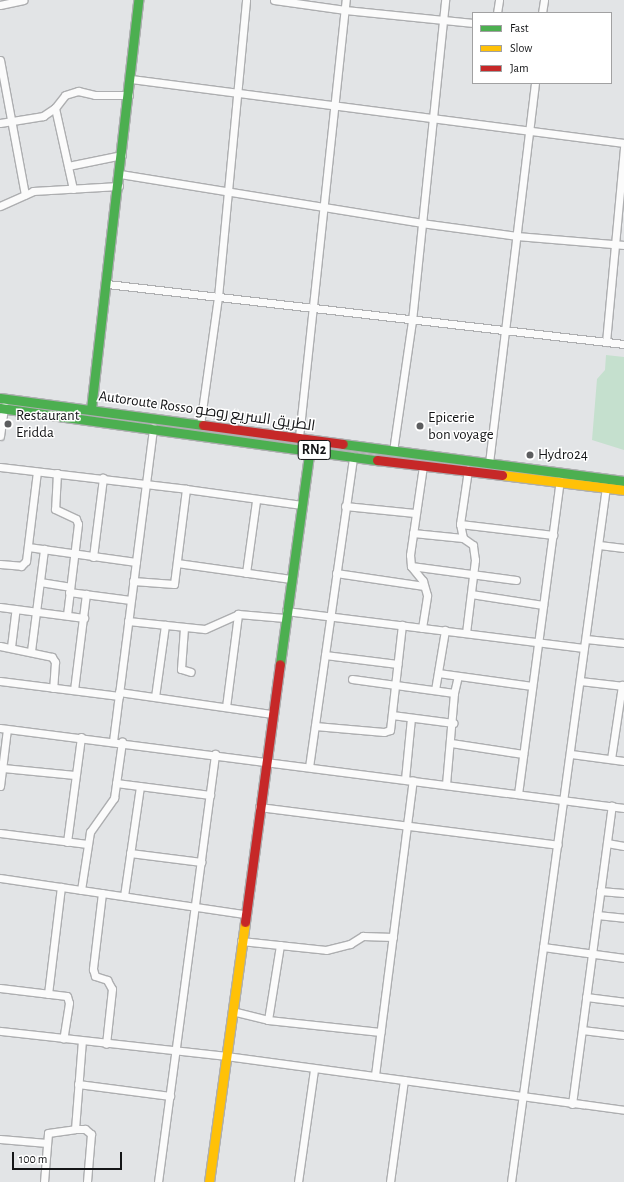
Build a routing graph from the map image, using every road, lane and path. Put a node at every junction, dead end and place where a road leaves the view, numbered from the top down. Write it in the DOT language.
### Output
graph roads {
  1 [pos="23,0"];
  2 [pos="138,0"];
  3 [pos="246,0"];
  4 [pos="274,0"];
  5 [pos="346,0"];
  6 [pos="445,0"];
  7 [pos="499,0"];
  8 [pos="544,0"];
  9 [pos="0,5"];
  10 [pos="344,10"];
  11 [pos="497,12"];
  12 [pos="542,12"];
  13 [pos="442,20"];
  14 [pos="472,23"];
  15 [pos="0,60"];
  16 [pos="131,79"];
  17 [pos="534,84"];
  18 [pos="238,93"];
  19 [pos="129,95"];
  20 [pos="335,106"];
  21 [pos="55,108"];
  22 [pos="431,120"];
  23 [pos="11,121"];
  24 [pos="0,123"];
  25 [pos="529,130"];
  26 [pos="624,143"];
  27 [pos="624,146"];
  28 [pos="122,155"];
  29 [pos="68,166"];
  30 [pos="120,174"];
  31 [pos="118,186"];
  32 [pos="73,188"];
  33 [pos="228,193"];
  34 [pos="25,195"];
  35 [pos="0,206"];
  36 [pos="324,207"];
  37 [pos="421,223"];
  38 [pos="517,236"];
  39 [pos="616,244"];
  40 [pos="624,245"];
  41 [pos="107,284"];
  42 [pos="218,297"];
  43 [pos="312,308"];
  44 [pos="412,322"];
  45 [pos="505,332"];
  46 [pos="606,342"];
  47 [pos="624,344"];
  48 [pos="3,398"];
  49 [pos="2,408"];
  50 [pos="91,409"];
  51 [pos="200,424"];
  52 [pos="153,428"];
  53 [pos="0,436"];
  54 [pos="299,437"];
  55 [pos="310,449"];
  56 [pos="394,451"];
  57 [pos="413,453"];
  58 [pos="353,456"];
  59 [pos="489,463"];
  60 [pos="410,464"];
  61 [pos="423,466"];
  62 [pos="0,467"];
  63 [pos="468,470"];
  64 [pos="36,472"];
  65 [pos="56,473"];
  66 [pos="103,478"];
  67 [pos="560,481"];
  68 [pos="624,481"];
  69 [pos="146,485"];
  70 [pos="606,487"];
  71 [pos="186,489"];
  72 [pos="624,490"];
  73 [pos="256,501"];
  74 [pos="302,505"];
  75 [pos="345,506"];
  76 [pos="415,513"];
  77 [pos="460,524"];
  78 [pos="413,533"];
  79 [pos="553,535"];
  80 [pos="463,538"];
  81 [pos="599,546"];
  82 [pos="28,547"];
  83 [pos="624,548"];
  84 [pos="44,550"];
  85 [pos="75,554"];
  86 [pos="93,556"];
  87 [pos="136,562"];
  88 [pos="177,563"];
  89 [pos="0,564"];
  90 [pos="411,566"];
  91 [pos="246,573"];
  92 [pos="336,573"];
  93 [pos="473,575"];
  94 [pos="291,579"];
  95 [pos="516,580"];
  96 [pos="133,581"];
  97 [pos="40,582"];
  98 [pos="424,586"];
  99 [pos="70,589"];
  100 [pos="86,594"];
  101 [pos="471,594"];
  102 [pos="130,600"];
  103 [pos="543,605"];
  104 [pos="0,607"];
  105 [pos="16,609"];
  106 [pos="35,611"];
  107 [pos="238,614"];
  108 [pos="67,615"];
  109 [pos="286,615"];
  110 [pos="330,616"];
  111 [pos="84,618"];
  112 [pos="128,621"];
  113 [pos="165,625"];
  114 [pos="402,625"];
  115 [pos="184,628"];
  116 [pos="422,628"];
  117 [pos="445,630"];
  118 [pos="466,633"];
  119 [pos="586,639"];
  120 [pos="538,642"];
  121 [pos="624,643"];
  122 [pos="0,646"];
  123 [pos="11,647"];
  124 [pos="584,648"];
  125 [pos="30,651"];
  126 [pos="325,655"];
  127 [pos="398,664"];
  128 [pos="191,672"];
  129 [pos="438,673"];
  130 [pos="458,676"];
  131 [pos="352,679"];
  132 [pos="0,681"];
  133 [pos="580,681"];
  134 [pos="395,684"];
  135 [pos="532,686"];
  136 [pos="623,686"];
  137 [pos="53,688"];
  138 [pos="74,690"];
  139 [pos="435,690"];
  140 [pos="454,693"];
  141 [pos="119,694"];
  142 [pos="156,697"];
  143 [pos="226,707"];
  144 [pos="272,714"];
  145 [pos="392,715"];
  146 [pos="411,718"];
  147 [pos="453,724"];
  148 [pos="315,726"];
  149 [pos="3,728"];
  150 [pos="81,737"];
  151 [pos="113,741"];
  152 [pos="122,742"];
  153 [pos="451,743"];
  154 [pos="215,754"];
  155 [pos="523,754"];
  156 [pos="571,754"];
  157 [pos="611,759"];
  158 [pos="266,761"];
  159 [pos="624,761"];
  160 [pos="310,767"];
  161 [pos="2,768"];
  162 [pos="75,775"];
  163 [pos="405,779"];
  164 [pos="413,780"];
  165 [pos="116,783"];
  166 [pos="446,785"];
  167 [pos="0,786"];
  168 [pos="140,786"];
  169 [pos="518,794"];
  170 [pos="210,795"];
  171 [pos="564,800"];
  172 [pos="612,806"];
  173 [pos="259,807"];
  174 [pos="624,808"];
  175 [pos="408,826"];
  176 [pos="0,833"];
  177 [pos="67,842"];
  178 [pos="607,843"];
  179 [pos="87,844"];
  180 [pos="558,845"];
  181 [pos="624,846"];
  182 [pos="130,853"];
  183 [pos="201,862"];
  184 [pos="0,878"];
  185 [pos="61,887"];
  186 [pos="81,890"];
  187 [pos="600,891"];
  188 [pos="102,893"];
  189 [pos="624,893"];
  190 [pos="124,896"];
  191 [pos="195,906"];
  192 [pos="244,914"];
  193 [pos="597,914"];
  194 [pos="624,918"];
  195 [pos="393,937"];
  196 [pos="241,941"];
  197 [pos="280,945"];
  198 [pos="543,947"];
  199 [pos="592,953"];
  200 [pos="624,958"];
  201 [pos="0,988"];
  202 [pos="48,994"];
  203 [pos="586,997"];
  204 [pos="624,1002"];
  205 [pos="232,1011"];
  206 [pos="268,1020"];
  207 [pos="582,1030"];
  208 [pos="0,1031"];
  209 [pos="380,1032"];
  210 [pos="624,1035"];
  211 [pos="63,1039"];
  212 [pos="82,1041"];
  213 [pos="106,1044"];
  214 [pos="177,1050"];
  215 [pos="226,1056"];
  216 [pos="314,1069"];
  217 [pos="375,1075"];
  218 [pos="404,1080"];
  219 [pos="78,1084"];
  220 [pos="170,1096"];
  221 [pos="521,1097"];
  222 [pos="572,1104"];
  223 [pos="624,1110"];
  224 [pos="75,1129"];
  225 [pos="0,1139"];
  226 [pos="47,1143"];
  227 [pos="44,1182"];
  228 [pos="87,1182"];
  229 [pos="158,1182"];
  230 [pos="209,1182"];
  231 [pos="298,1182"];
  232 [pos="390,1182"];
  233 [pos="511,1182"];
  1 -- 9 [label="street"];
  2 -- 16 [label="main road"];
  3 -- 18 [label="street"];
  4 -- 10 [label="street"];
  5 -- 10 [label="street"];
  6 -- 13 [label="street"];
  7 -- 11 [label="street"];
  8 -- 12 [label="street"];
  10 -- 13 [label="street"];
  10 -- 20 [label="street"];
  13 -- 14 [label="street"];
  13 -- 22 [label="street"];
  15 -- 23 [label="street"];
  16 -- 18 [label="street"];
  16 -- 19 [label="main road"];
  17 -- 25 [label="street"];
  18 -- 20 [label="street"];
  18 -- 33 [label="street"];
  19 -- 21 [label="street"];
  19 -- 28 [label="main road"];
  20 -- 22 [label="street"];
  20 -- 36 [label="street"];
  21 -- 23 [label="street"];
  21 -- 29 [label="street"];
  22 -- 25 [label="street"];
  22 -- 37 [label="street"];
  23 -- 24 [label="street"];
  23 -- 34 [label="street"];
  25 -- 26 [label="street"];
  25 -- 38 [label="street"];
  27 -- 39 [label="street"];
  28 -- 29 [label="street"];
  28 -- 30 [label="main road"];
  29 -- 32 [label="street"];
  30 -- 31 [label="main road"];
  30 -- 33 [label="street"];
  31 -- 32 [label="street"];
  31 -- 41 [label="main road"];
  32 -- 34 [label="street"];
  33 -- 36 [label="street"];
  33 -- 42 [label="street"];
  34 -- 35 [label="street"];
  36 -- 37 [label="street"];
  36 -- 43 [label="street"];
  37 -- 38 [label="street"];
  37 -- 44 [label="street"];
  38 -- 39 [label="street"];
  38 -- 45 [label="street"];
  39 -- 40 [label="street"];
  39 -- 46 [label="street"];
  41 -- 42 [label="street"];
  41 -- 50 [label="main road"];
  42 -- 43 [label="street"];
  42 -- 51 [label="street"];
  43 -- 44 [label="street"];
  43 -- 54 [label="street"];
  44 -- 45 [label="street"];
  44 -- 56 [label="street"];
  45 -- 46 [label="street"];
  45 -- 59 [label="street"];
  46 -- 47 [label="street"];
  48 -- 49 [label="street"];
  48 -- 50 [label="main road, Autoroute Rosso الطريق السريع روصو / RN2"];
  49 -- 52 [label="main road, Autoroute Rosso الطريق السريع روصو / RN2"];
  49 -- 53 [label="street"];
  50 -- 51 [label="main road, Autoroute Rosso الطريق السريع روصو / RN2"];
  51 -- 54 [label="main road, Autoroute Rosso الطريق السريع روصو / RN2"];
  52 -- 55 [label="main road, Autoroute Rosso الطريق السريع روصو / RN2"];
  52 -- 69 [label="street"];
  54 -- 56 [label="main road, Autoroute Rosso الطريق السريع روصو / RN2"];
  55 -- 58 [label="main road, Autoroute Rosso الطريق السريع روصو / RN2"];
  55 -- 74 [label="main road"];
  56 -- 57 [label="main road, Autoroute Rosso الطريق السريع روصو / RN2"];
  57 -- 59 [label="main road, Autoroute Rosso الطريق السريع روصو / RN2"];
  57 -- 60 [label="main road"];
  58 -- 60 [label="main road, Autoroute Rosso الطريق السريع روصو / RN2"];
  58 -- 75 [label="street"];
  59 -- 68 [label="main road, Autoroute Rosso الطريق السريع روصو / RN2"];
  60 -- 61 [label="main road, Autoroute Rosso الطريق السريع روصو / RN2"];
  61 -- 63 [label="main road, Autoroute Rosso الطريق السريع روصو / RN2"];
  61 -- 76 [label="street"];
  62 -- 64 [label="street"];
  63 -- 67 [label="main road, Autoroute Rosso الطريق السريع روصو / RN2"];
  63 -- 77 [label="street"];
  64 -- 65 [label="street"];
  64 -- 82 [label="street"];
  65 -- 66 [label="street"];
  65 -- 85 [label="street"];
  66 -- 69 [label="street"];
  66 -- 86 [label="street"];
  67 -- 70 [label="main road, Autoroute Rosso الطريق السريع روصو / RN2"];
  67 -- 79 [label="street"];
  69 -- 71 [label="street"];
  69 -- 87 [label="street"];
  70 -- 72 [label="main road, Autoroute Rosso الطريق السريع روصو / RN2"];
  70 -- 81 [label="street"];
  71 -- 73 [label="street"];
  71 -- 88 [label="street"];
  73 -- 74 [label="street"];
  73 -- 91 [label="street"];
  74 -- 94 [label="main road"];
  75 -- 76 [label="street"];
  75 -- 92 [label="street"];
  76 -- 78 [label="street"];
  77 -- 79 [label="street"];
  77 -- 80 [label="street"];
  78 -- 80 [label="street"];
  78 -- 90 [label="street"];
  79 -- 103 [label="street"];
  80 -- 93 [label="street"];
  81 -- 83 [label="street"];
  81 -- 119 [label="street"];
  82 -- 84 [label="street"];
  82 -- 89 [label="street"];
  84 -- 85 [label="street"];
  84 -- 97 [label="street"];
  85 -- 86 [label="street"];
  85 -- 99 [label="street"];
  86 -- 87 [label="street"];
  87 -- 96 [label="street"];
  88 -- 91 [label="street"];
  88 -- 96 [label="street"];
  90 -- 93 [label="street"];
  90 -- 98 [label="street"];
  91 -- 94 [label="street"];
  92 -- 98 [label="street"];
  92 -- 110 [label="street"];
  93 -- 95 [label="street"];
  93 -- 101 [label="street"];
  94 -- 109 [label="main road"];
  96 -- 102 [label="street"];
  97 -- 99 [label="street"];
  97 -- 106 [label="street"];
  98 -- 116 [label="street"];
  99 -- 100 [label="street"];
  99 -- 108 [label="street"];
  100 -- 102 [label="street"];
  100 -- 111 [label="street"];
  101 -- 103 [label="street"];
  101 -- 118 [label="street"];
  102 -- 112 [label="street"];
  103 -- 120 [label="street"];
  104 -- 105 [label="street"];
  105 -- 106 [label="street"];
  105 -- 123 [label="street"];
  106 -- 108 [label="street"];
  106 -- 125 [label="street"];
  107 -- 109 [label="street"];
  107 -- 115 [label="street"];
  107 -- 143 [label="street"];
  108 -- 111 [label="street"];
  109 -- 110 [label="street"];
  109 -- 144 [label="main road"];
  110 -- 114 [label="street"];
  110 -- 126 [label="street"];
  111 -- 138 [label="street"];
  112 -- 113 [label="street"];
  112 -- 141 [label="street"];
  113 -- 115 [label="street"];
  113 -- 142 [label="street"];
  114 -- 116 [label="street"];
  114 -- 127 [label="street"];
  115 -- 128 [label="street"];
  116 -- 117 [label="street"];
  117 -- 118 [label="street"];
  117 -- 129 [label="street"];
  118 -- 120 [label="street"];
  119 -- 121 [label="street"];
  119 -- 124 [label="street"];
  120 -- 124 [label="street"];
  120 -- 135 [label="street"];
  122 -- 123 [label="street"];
  123 -- 125 [label="street"];
  124 -- 133 [label="street"];
  125 -- 137 [label="street"];
  126 -- 127 [label="street"];
  126 -- 148 [label="street"];
  127 -- 134 [label="street"];
  129 -- 130 [label="street"];
  129 -- 139 [label="street"];
  130 -- 135 [label="street"];
  130 -- 140 [label="street"];
  131 -- 134 [label="street"];
  132 -- 137 [label="street"];
  133 -- 136 [label="street"];
  133 -- 156 [label="street"];
  134 -- 139 [label="street"];
  134 -- 145 [label="street"];
  135 -- 155 [label="street"];
  136 -- 157 [label="street"];
  137 -- 138 [label="street"];
  138 -- 141 [label="street"];
  139 -- 140 [label="street"];
  140 -- 147 [label="street"];
  141 -- 142 [label="street"];
  141 -- 151 [label="street"];
  142 -- 143 [label="street"];
  143 -- 144 [label="street"];
  144 -- 158 [label="main road"];
  145 -- 146 [label="street"];
  145 -- 148 [label="street"];
  146 -- 147 [label="street"];
  146 -- 163 [label="street"];
  147 -- 153 [label="street"];
  148 -- 160 [label="street"];
  149 -- 150 [label="street"];
  149 -- 161 [label="street"];
  150 -- 151 [label="street"];
  150 -- 162 [label="street"];
  151 -- 152 [label="street"];
  152 -- 154 [label="street"];
  152 -- 165 [label="street"];
  153 -- 155 [label="street"];
  153 -- 166 [label="street"];
  154 -- 158 [label="street"];
  154 -- 170 [label="street"];
  155 -- 169 [label="street"];
  156 -- 157 [label="street"];
  156 -- 171 [label="street"];
  157 -- 159 [label="street"];
  158 -- 160 [label="street"];
  158 -- 173 [label="main road"];
  160 -- 163 [label="street"];
  161 -- 162 [label="street"];
  161 -- 167 [label="street"];
  162 -- 177 [label="street"];
  163 -- 164 [label="street"];
  164 -- 166 [label="street"];
  164 -- 175 [label="street"];
  165 -- 168 [label="street"];
  165 -- 179 [label="street"];
  166 -- 169 [label="street"];
  168 -- 170 [label="street"];
  168 -- 182 [label="street"];
  169 -- 171 [label="street"];
  170 -- 183 [label="street"];
  171 -- 172 [label="street"];
  171 -- 180 [label="street"];
  172 -- 174 [label="street"];
  172 -- 178 [label="street"];
  173 -- 175 [label="street"];
  173 -- 192 [label="main road"];
  175 -- 180 [label="street"];
  175 -- 195 [label="street"];
  176 -- 177 [label="street"];
  177 -- 179 [label="street"];
  178 -- 181 [label="street"];
  178 -- 187 [label="street"];
  179 -- 186 [label="street"];
  180 -- 198 [label="street"];
  182 -- 183 [label="street"];
  182 -- 190 [label="street"];
  183 -- 191 [label="street"];
  184 -- 185 [label="street"];
  185 -- 186 [label="street"];
  185 -- 202 [label="street"];
  186 -- 188 [label="street"];
  187 -- 189 [label="street"];
  187 -- 193 [label="street"];
  188 -- 190 [label="street"];
  188 -- 213 [label="street"];
  190 -- 191 [label="street"];
  191 -- 192 [label="street"];
  191 -- 214 [label="street"];
  192 -- 196 [label="main road"];
  193 -- 194 [label="street"];
  193 -- 199 [label="street"];
  195 -- 197 [label="street"];
  195 -- 209 [label="street"];
  196 -- 197 [label="street"];
  196 -- 205 [label="main road"];
  197 -- 206 [label="street"];
  198 -- 199 [label="street"];
  198 -- 221 [label="street"];
  199 -- 200 [label="street"];
  199 -- 203 [label="street"];
  201 -- 202 [label="street"];
  202 -- 211 [label="street"];
  203 -- 204 [label="street"];
  203 -- 207 [label="street"];
  205 -- 206 [label="street"];
  205 -- 215 [label="main road"];
  206 -- 209 [label="street"];
  207 -- 210 [label="street"];
  207 -- 222 [label="street"];
  208 -- 211 [label="street"];
  209 -- 217 [label="street"];
  211 -- 212 [label="street"];
  212 -- 213 [label="street"];
  212 -- 219 [label="street"];
  213 -- 214 [label="street"];
  214 -- 215 [label="street"];
  214 -- 220 [label="street"];
  215 -- 216 [label="street"];
  215 -- 230 [label="main road"];
  216 -- 217 [label="street"];
  216 -- 231 [label="street"];
  217 -- 218 [label="street"];
  218 -- 221 [label="street"];
  218 -- 232 [label="street"];
  219 -- 220 [label="street"];
  219 -- 224 [label="street"];
  220 -- 229 [label="street"];
  221 -- 222 [label="street"];
  221 -- 233 [label="street"];
  222 -- 223 [label="street"];
  224 -- 226 [label="street"];
  224 -- 228 [label="street"];
  225 -- 226 [label="street"];
  226 -- 227 [label="street"];
}
